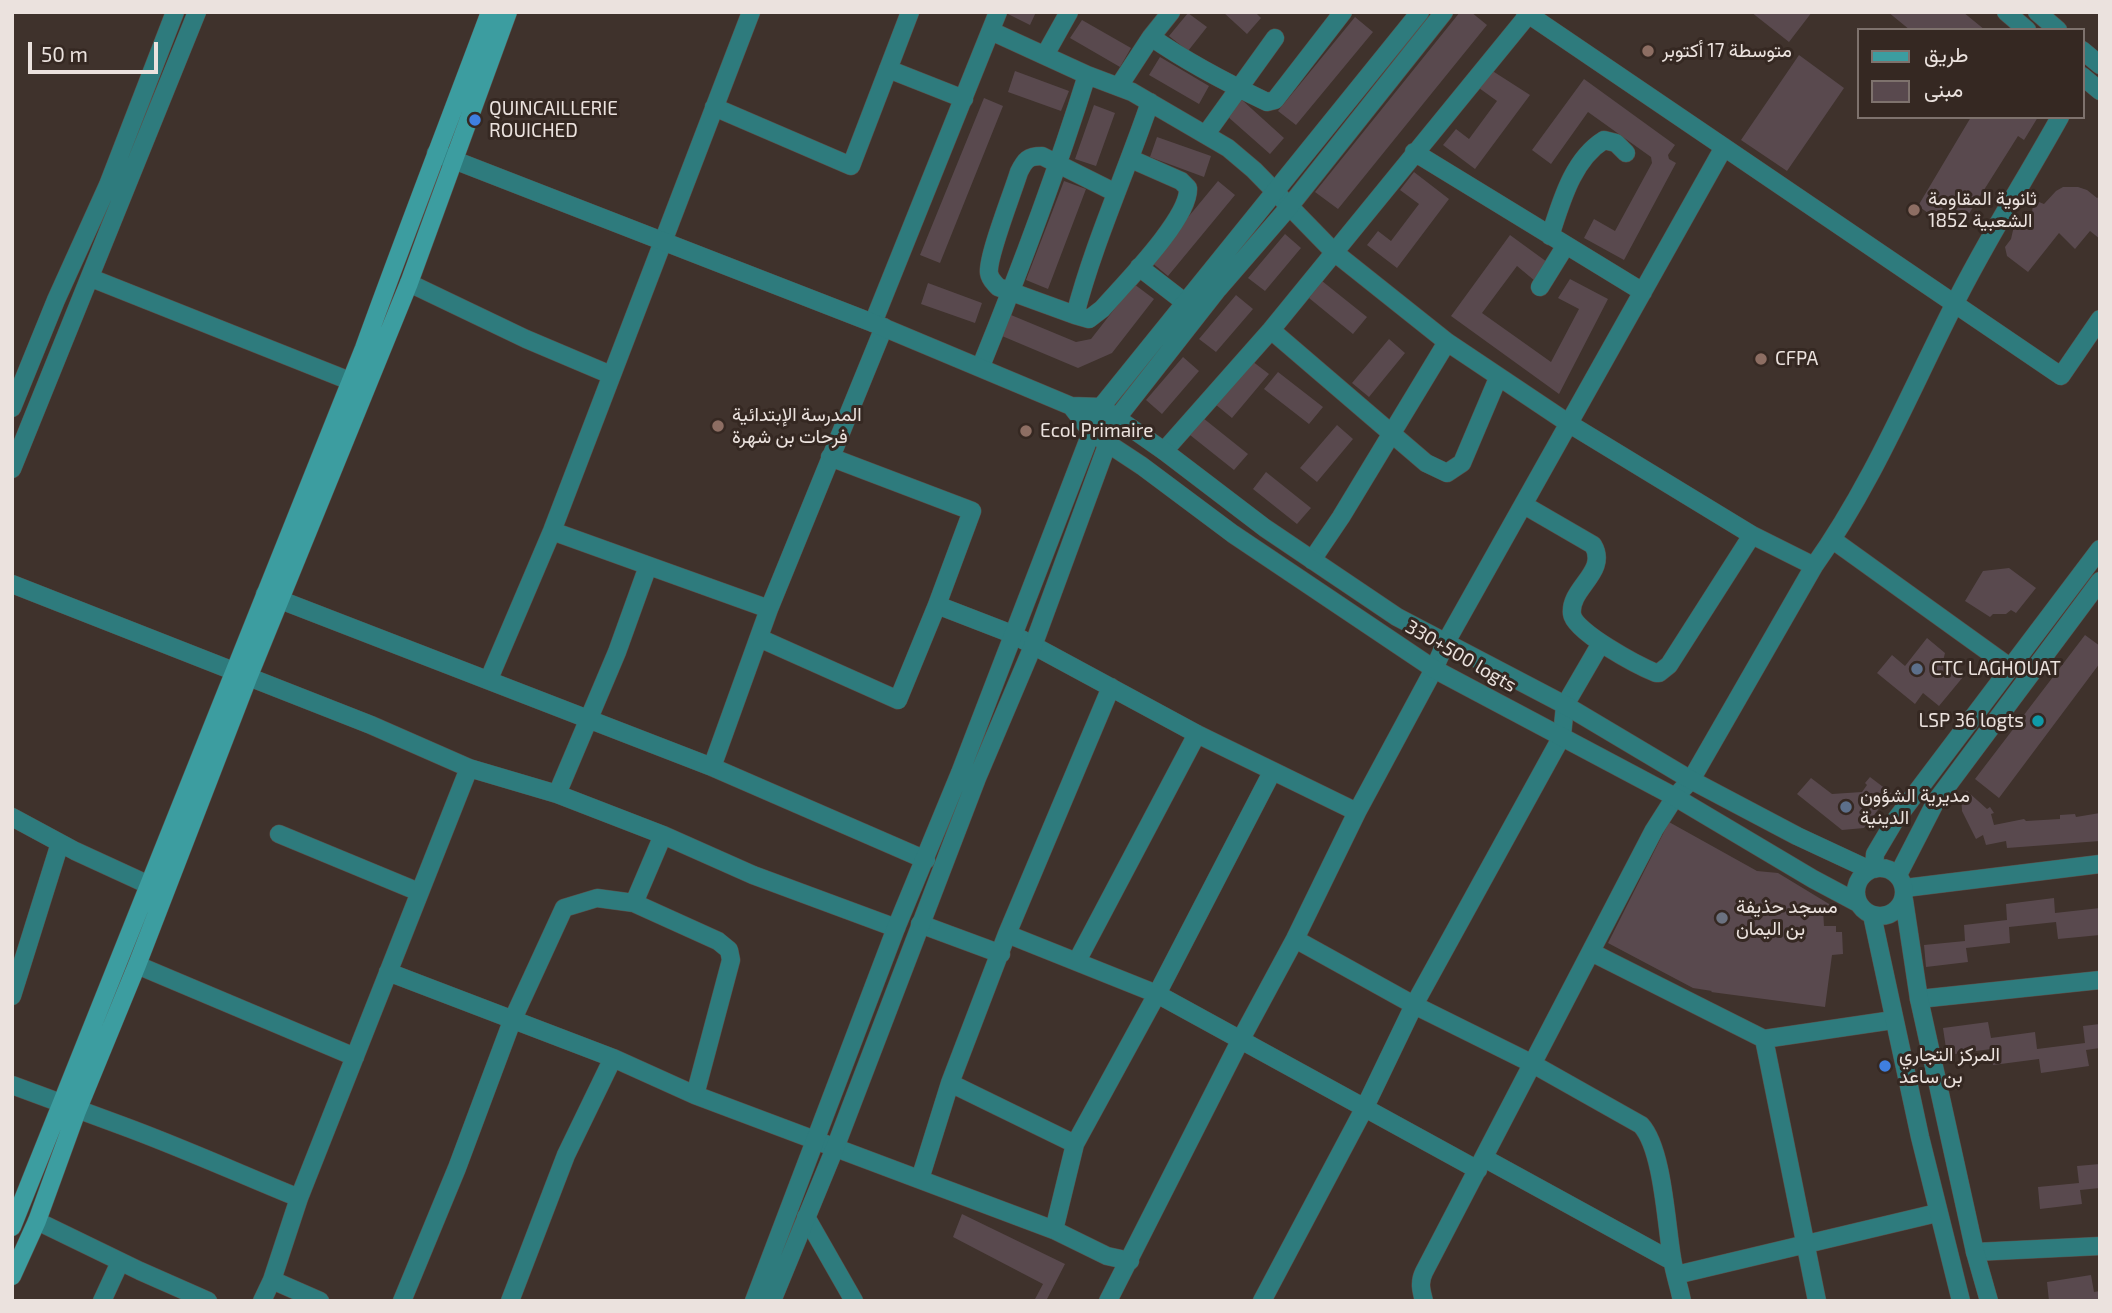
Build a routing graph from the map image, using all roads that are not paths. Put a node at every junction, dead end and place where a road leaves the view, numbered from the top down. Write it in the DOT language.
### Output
graph roads {
  1 [pos="175,12"];
  2 [pos="197,12"];
  3 [pos="490,12"];
  4 [pos="508,12"];
  5 [pos="751,12"];
  6 [pos="910,12"];
  7 [pos="999,12"];
  8 [pos="1069,12"];
  9 [pos="1171,12"];
  10 [pos="1343,12"];
  11 [pos="1420,12"];
  12 [pos="1444,12"];
  13 [pos="2006,12"];
  14 [pos="2037,12"];
  15 [pos="1526,13"];
  16 [pos="2025,28"];
  17 [pos="2056,28"];
  18 [pos="991,31"];
  19 [pos="1151,37"];
  20 [pos="1275,38"];
  21 [pos="1045,55"];
  22 [pos="2094,56"];
  23 [pos="888,69"];
  24 [pos="1087,75"];
  25 [pos="2084,75"];
  26 [pos="2084,78"];
  27 [pos="1119,86"];
  28 [pos="1239,88"];
  29 [pos="2100,91"];
  30 [pos="964,99"];
  31 [pos="1150,102"];
  32 [pos="714,107"];
  33 [pos="2059,119"];
  34 [pos="1206,134"];
  35 [pos="1724,147"];
  36 [pos="1414,152"];
  37 [pos="436,153"];
  38 [pos="1626,153"];
  39 [pos="1130,159"];
  40 [pos="455,160"];
  41 [pos="1059,164"];
  42 [pos="1274,191"];
  43 [pos="1116,193"];
  44 [pos="1289,207"];
  45 [pos="663,241"];
  46 [pos="1558,241"];
  47 [pos="1335,252"];
  48 [pos="1139,267"];
  49 [pos="91,278"];
  50 [pos="408,283"];
  51 [pos="1540,287"];
  52 [pos="1012,290"];
  53 [pos="1643,292"];
  54 [pos="1187,304"];
  55 [pos="1954,305"];
  56 [pos="1076,314"];
  57 [pos="2100,319"];
  58 [pos="878,325"];
  59 [pos="1270,330"];
  60 [pos="1447,342"];
  61 [pos="981,366"];
  62 [pos="611,375"];
  63 [pos="1498,379"];
  64 [pos="350,381"];
  65 [pos="1071,406"];
  66 [pos="1101,407"];
  67 [pos="12,408"];
  68 [pos="1117,418"];
  69 [pos="1568,423"];
  70 [pos="1092,433"];
  71 [pos="1390,434"];
  72 [pos="1108,443"];
  73 [pos="1164,451"];
  74 [pos="831,457"];
  75 [pos="12,469"];
  76 [pos="1524,505"];
  77 [pos="552,531"];
  78 [pos="1752,536"];
  79 [pos="1833,540"];
  80 [pos="2100,549"];
  81 [pos="1312,560"];
  82 [pos="648,566"];
  83 [pos="1814,566"];
  84 [pos="2100,581"];
  85 [pos="12,584"];
  86 [pos="272,597"];
  87 [pos="937,605"];
  88 [pos="769,610"];
  89 [pos="1012,634"];
  90 [pos="759,638"];
  91 [pos="1446,642"];
  92 [pos="1601,643"];
  93 [pos="1033,646"];
  94 [pos="2011,668"];
  95 [pos="1434,669"];
  96 [pos="241,675"];
  97 [pos="489,680"];
  98 [pos="1111,687"];
  99 [pos="1565,705"];
  100 [pos="588,718"];
  101 [pos="1197,734"];
  102 [pos="1562,736"];
  103 [pos="712,767"];
  104 [pos="469,768"];
  105 [pos="1272,772"];
  106 [pos="1691,780"];
  107 [pos="557,794"];
  108 [pos="1675,797"];
  109 [pos="1357,812"];
  110 [pos="12,817"];
  111 [pos="279,834"];
  112 [pos="663,835"];
  113 [pos="60,844"];
  114 [pos="926,860"];
  115 [pos="2100,864"];
  116 [pos="1872,869"];
  117 [pos="1902,888"];
  118 [pos="156,890"];
  119 [pos="419,892"];
  120 [pos="634,903"];
  121 [pos="1858,903"];
  122 [pos="1872,915"];
  123 [pos="920,924"];
  124 [pos="896,928"];
  125 [pos="1007,934"];
  126 [pos="1295,939"];
  127 [pos="1591,952"];
  128 [pos="1001,954"];
  129 [pos="1077,961"];
  130 [pos="137,965"];
  131 [pos="388,972"];
  132 [pos="2100,981"];
  133 [pos="1157,994"];
  134 [pos="12,996"];
  135 [pos="1919,999"];
  136 [pos="1414,1005"];
  137 [pos="1893,1020"];
  138 [pos="512,1021"];
  139 [pos="1241,1039"];
  140 [pos="1764,1039"];
  141 [pos="355,1057"];
  142 [pos="613,1058"];
  143 [pos="1531,1063"];
  144 [pos="950,1083"];
  145 [pos="12,1084"];
  146 [pos="695,1095"];
  147 [pos="69,1106"];
  148 [pos="1365,1107"];
  149 [pos="816,1140"];
  150 [pos="1075,1144"];
  151 [pos="835,1148"];
  152 [pos="1481,1164"];
  153 [pos="920,1179"];
  154 [pos="299,1198"];
  155 [pos="1937,1213"];
  156 [pos="806,1217"];
  157 [pos="37,1221"];
  158 [pos="12,1227"];
  159 [pos="1054,1230"];
  160 [pos="1806,1244"];
  161 [pos="2100,1246"];
  162 [pos="1975,1252"];
  163 [pos="1130,1261"];
  164 [pos="120,1262"];
  165 [pos="1674,1268"];
  166 [pos="12,1276"];
  167 [pos="272,1280"];
  168 [pos="1271,1283"];
  169 [pos="102,1301"];
  170 [pos="208,1301"];
  171 [pos="262,1301"];
  172 [pos="320,1301"];
  173 [pos="402,1301"];
  174 [pos="510,1301"];
  175 [pos="754,1301"];
  176 [pos="772,1301"];
  177 [pos="854,1301"];
  178 [pos="1108,1301"];
  179 [pos="1262,1301"];
  180 [pos="1277,1301"];
  181 [pos="1424,1301"];
  182 [pos="1682,1301"];
  183 [pos="1817,1301"];
  184 [pos="1961,1301"];
  185 [pos="1989,1301"];
  1 -- 67 [label="street"];
  2 -- 49 [label="street"];
  3 -- 37 [label="main road"];
  4 -- 40 [label="main road"];
  5 -- 32 [label="street"];
  6 -- 23 [label="street"];
  7 -- 18 [label="street"];
  8 -- 21 [label="street"];
  9 -- 19 [label="street"];
  10 -- 28 [label="street"];
  11 -- 42 [label="street"];
  12 -- 44 [label="street"];
  13 -- 16 [label="street"];
  14 -- 17 [label="street"];
  15 -- 35 [label="street"];
  15 -- 36 [label="street"];
  18 -- 21 [label="street"];
  18 -- 30 [label="street"];
  19 -- 27 [label="street"];
  19 -- 28 [label="street"];
  20 -- 28 [label="street"];
  21 -- 24 [label="street"];
  22 -- 25 [label="street"];
  23 -- 30 [label="street"];
  23 -- 32 [label="street"];
  24 -- 27 [label="street"];
  24 -- 41 [label="street"];
  26 -- 29 [label="street"];
  27 -- 31 [label="street"];
  28 -- 34 [label="street"];
  30 -- 58 [label="street"];
  31 -- 34 [label="street"];
  31 -- 39 [label="street"];
  32 -- 45 [label="street"];
  33 -- 55 [label="street"];
  34 -- 42 [label="street"];
  35 -- 53 [label="street"];
  35 -- 55 [label="street"];
  36 -- 46 [label="street"];
  36 -- 47 [label="street"];
  37 -- 40 [label="street"];
  37 -- 64 [label="main road"];
  38 -- 46 [label="street"];
  39 -- 43 [label="street"];
  39 -- 48 [label="street"];
  40 -- 45 [label="street"];
  40 -- 50 [label="main road"];
  41 -- 43 [label="street"];
  41 -- 52 [label="street"];
  41 -- 52 [label="street"];
  42 -- 44 [label="street"];
  42 -- 54 [label="street"];
  43 -- 56 [label="street"];
  44 -- 47 [label="street"];
  44 -- 68 [label="street"];
  45 -- 58 [label="street"];
  45 -- 62 [label="street"];
  46 -- 51 [label="street"];
  46 -- 53 [label="street"];
  47 -- 59 [label="street"];
  47 -- 60 [label="street"];
  48 -- 54 [label="street"];
  48 -- 56 [label="street"];
  49 -- 64 [label="street"];
  49 -- 75 [label="street"];
  50 -- 62 [label="street"];
  50 -- 86 [label="main road"];
  52 -- 56 [label="street"];
  52 -- 61 [label="street"];
  53 -- 69 [label="street"];
  54 -- 66 [label="street"];
  55 -- 57 [label="street"];
  55 -- 79 [label="street"];
  58 -- 61 [label="street"];
  58 -- 74 [label="street"];
  59 -- 71 [label="street"];
  59 -- 73 [label="street"];
  60 -- 63 [label="street"];
  60 -- 71 [label="street"];
  61 -- 65 [label="street"];
  62 -- 77 [label="street"];
  63 -- 69 [label="street"];
  63 -- 71 [label="street"];
  64 -- 86 [label="main road"];
  65 -- 66 [label="street"];
  65 -- 70 [label="street, 330+500 logts"];
  66 -- 68 [label="street"];
  66 -- 70 [label="street"];
  68 -- 72 [label="street"];
  68 -- 73 [label="street"];
  69 -- 76 [label="street"];
  69 -- 78 [label="street"];
  70 -- 72 [label="street, 330+500 logts"];
  70 -- 89 [label="street"];
  71 -- 81 [label="street"];
  72 -- 93 [label="street"];
  72 -- 95 [label="street, 330+500 logts"];
  73 -- 81 [label="street"];
  74 -- 87 [label="street"];
  74 -- 88 [label="street"];
  76 -- 91 [label="street"];
  76 -- 92 [label="street"];
  77 -- 82 [label="street"];
  77 -- 97 [label="street"];
  78 -- 83 [label="street"];
  78 -- 92 [label="street"];
  79 -- 83 [label="street"];
  79 -- 94 [label="street"];
  80 -- 94 [label="street"];
  81 -- 91 [label="street"];
  82 -- 88 [label="street"];
  82 -- 100 [label="street"];
  83 -- 106 [label="street"];
  84 -- 117 [label="street"];
  85 -- 96 [label="street"];
  86 -- 96 [label="main road"];
  86 -- 97 [label="street"];
  87 -- 89 [label="street"];
  87 -- 90 [label="street"];
  88 -- 90 [label="street"];
  89 -- 93 [label="street"];
  89 -- 114 [label="street"];
  90 -- 103 [label="street"];
  91 -- 95 [label="street"];
  91 -- 99 [label="street"];
  92 -- 99 [label="street"];
  93 -- 98 [label="street"];
  93 -- 123 [label="street"];
  94 -- 116 [label="street"];
  95 -- 102 [label="street, 330+500 logts"];
  95 -- 109 [label="street"];
  96 -- 104 [label="street"];
  96 -- 118 [label="main road"];
  97 -- 100 [label="street"];
  98 -- 101 [label="street"];
  98 -- 125 [label="street"];
  99 -- 102 [label="street"];
  99 -- 106 [label="street"];
  100 -- 103 [label="street"];
  100 -- 107 [label="street"];
  101 -- 105 [label="street"];
  101 -- 129 [label="street"];
  102 -- 108 [label="street, 330+500 logts"];
  102 -- 136 [label="street"];
  103 -- 114 [label="street"];
  104 -- 107 [label="street"];
  104 -- 119 [label="street"];
  105 -- 109 [label="street"];
  105 -- 133 [label="street"];
  106 -- 108 [label="street"];
  106 -- 116 [label="street"];
  107 -- 112 [label="street"];
  108 -- 121 [label="street, 330+500 logts"];
  108 -- 127 [label="street"];
  109 -- 126 [label="street"];
  110 -- 113 [label="street"];
  111 -- 119 [label="street"];
  112 -- 120 [label="street"];
  112 -- 124 [label="street"];
  113 -- 118 [label="street"];
  113 -- 134 [label="street"];
  114 -- 124 [label="street"];
  115 -- 117 [label="street"];
  116 -- 117 [label="street"];
  116 -- 121 [label="street"];
  117 -- 122 [label="street"];
  117 -- 135 [label="street"];
  118 -- 130 [label="main road"];
  118 -- 147 [label="main road"];
  119 -- 131 [label="street"];
  120 -- 138 [label="street"];
  120 -- 146 [label="street"];
  121 -- 122 [label="street"];
  122 -- 137 [label="street"];
  123 -- 128 [label="street"];
  123 -- 151 [label="street"];
  124 -- 149 [label="street"];
  125 -- 128 [label="street"];
  125 -- 129 [label="street"];
  126 -- 136 [label="street"];
  126 -- 139 [label="street"];
  127 -- 140 [label="street"];
  127 -- 143 [label="street"];
  128 -- 144 [label="street"];
  129 -- 133 [label="street"];
  130 -- 141 [label="street"];
  130 -- 147 [label="main road"];
  131 -- 138 [label="street"];
  131 -- 141 [label="street"];
  132 -- 135 [label="street"];
  133 -- 139 [label="street"];
  133 -- 150 [label="street"];
  135 -- 162 [label="street"];
  136 -- 143 [label="street"];
  136 -- 148 [label="street"];
  137 -- 140 [label="street"];
  137 -- 155 [label="street"];
  138 -- 142 [label="street"];
  138 -- 173 [label="street"];
  139 -- 148 [label="street"];
  139 -- 163 [label="street"];
  140 -- 160 [label="street"];
  141 -- 154 [label="street"];
  142 -- 146 [label="street"];
  142 -- 174 [label="street"];
  143 -- 152 [label="street"];
  143 -- 165 [label="street"];
  144 -- 150 [label="street"];
  144 -- 153 [label="street"];
  145 -- 147 [label="street"];
  146 -- 149 [label="street"];
  147 -- 154 [label="street"];
  147 -- 157 [label="main road"];
  147 -- 158 [label="main road"];
  148 -- 152 [label="street"];
  148 -- 168 [label="street"];
  149 -- 151 [label="street"];
  149 -- 175 [label="street"];
  150 -- 159 [label="street"];
  151 -- 153 [label="street"];
  151 -- 156 [label="street"];
  152 -- 165 [label="street"];
  152 -- 181 [label="street"];
  153 -- 159 [label="street"];
  154 -- 167 [label="street"];
  155 -- 160 [label="street"];
  155 -- 184 [label="street"];
  156 -- 176 [label="street"];
  156 -- 177 [label="street"];
  157 -- 164 [label="street"];
  157 -- 166 [label="main road"];
  159 -- 163 [label="street"];
  160 -- 165 [label="street"];
  160 -- 183 [label="street"];
  161 -- 162 [label="street"];
  162 -- 185 [label="street"];
  163 -- 178 [label="street"];
  164 -- 169 [label="street"];
  164 -- 170 [label="street"];
  165 -- 182 [label="street"];
  167 -- 171 [label="street"];
  167 -- 172 [label="street"];
  168 -- 179 [label="street"];
  168 -- 180 [label="street"];
}
